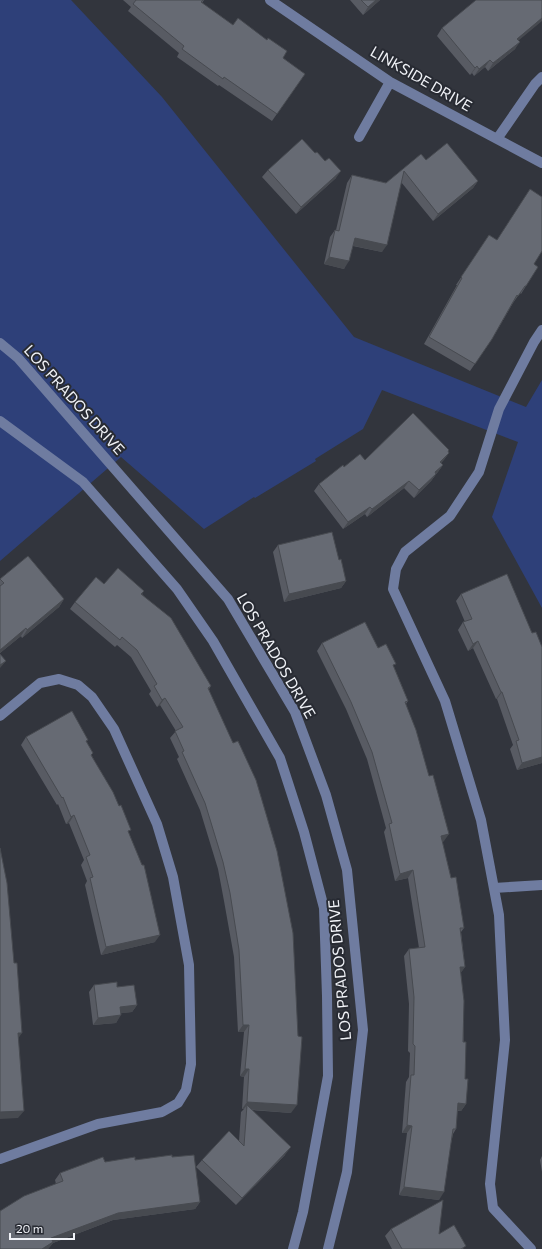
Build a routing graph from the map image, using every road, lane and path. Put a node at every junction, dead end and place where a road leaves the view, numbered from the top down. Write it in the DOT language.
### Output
graph roads {
  1 [pos="270,0"];
  2 [pos="542,77"];
  3 [pos="390,82"];
  4 [pos="359,137"];
  5 [pos="496,139"];
  6 [pos="542,163"];
  7 [pos="542,330"];
  8 [pos="0,343"];
  9 [pos="0,421"];
  10 [pos="0,716"];
  11 [pos="542,885"];
  12 [pos="494,888"];
  13 [pos="0,1159"];
  14 [pos="293,1249"];
  15 [pos="328,1249"];
  16 [pos="530,1249"];
  1 -- 3 [label="street, LINKSIDE DRIVE"];
  2 -- 5 [label="street"];
  3 -- 4 [label="street"];
  3 -- 5 [label="street, LINKSIDE DRIVE"];
  5 -- 6 [label="street, LINKSIDE DRIVE"];
  7 -- 12 [label="street"];
  8 -- 15 [label="street, LOS PRADOS DRIVE"];
  9 -- 14 [label="street, LOS PRADOS DRIVE"];
  10 -- 13 [label="street"];
  11 -- 12 [label="street"];
  12 -- 16 [label="street"];
}
